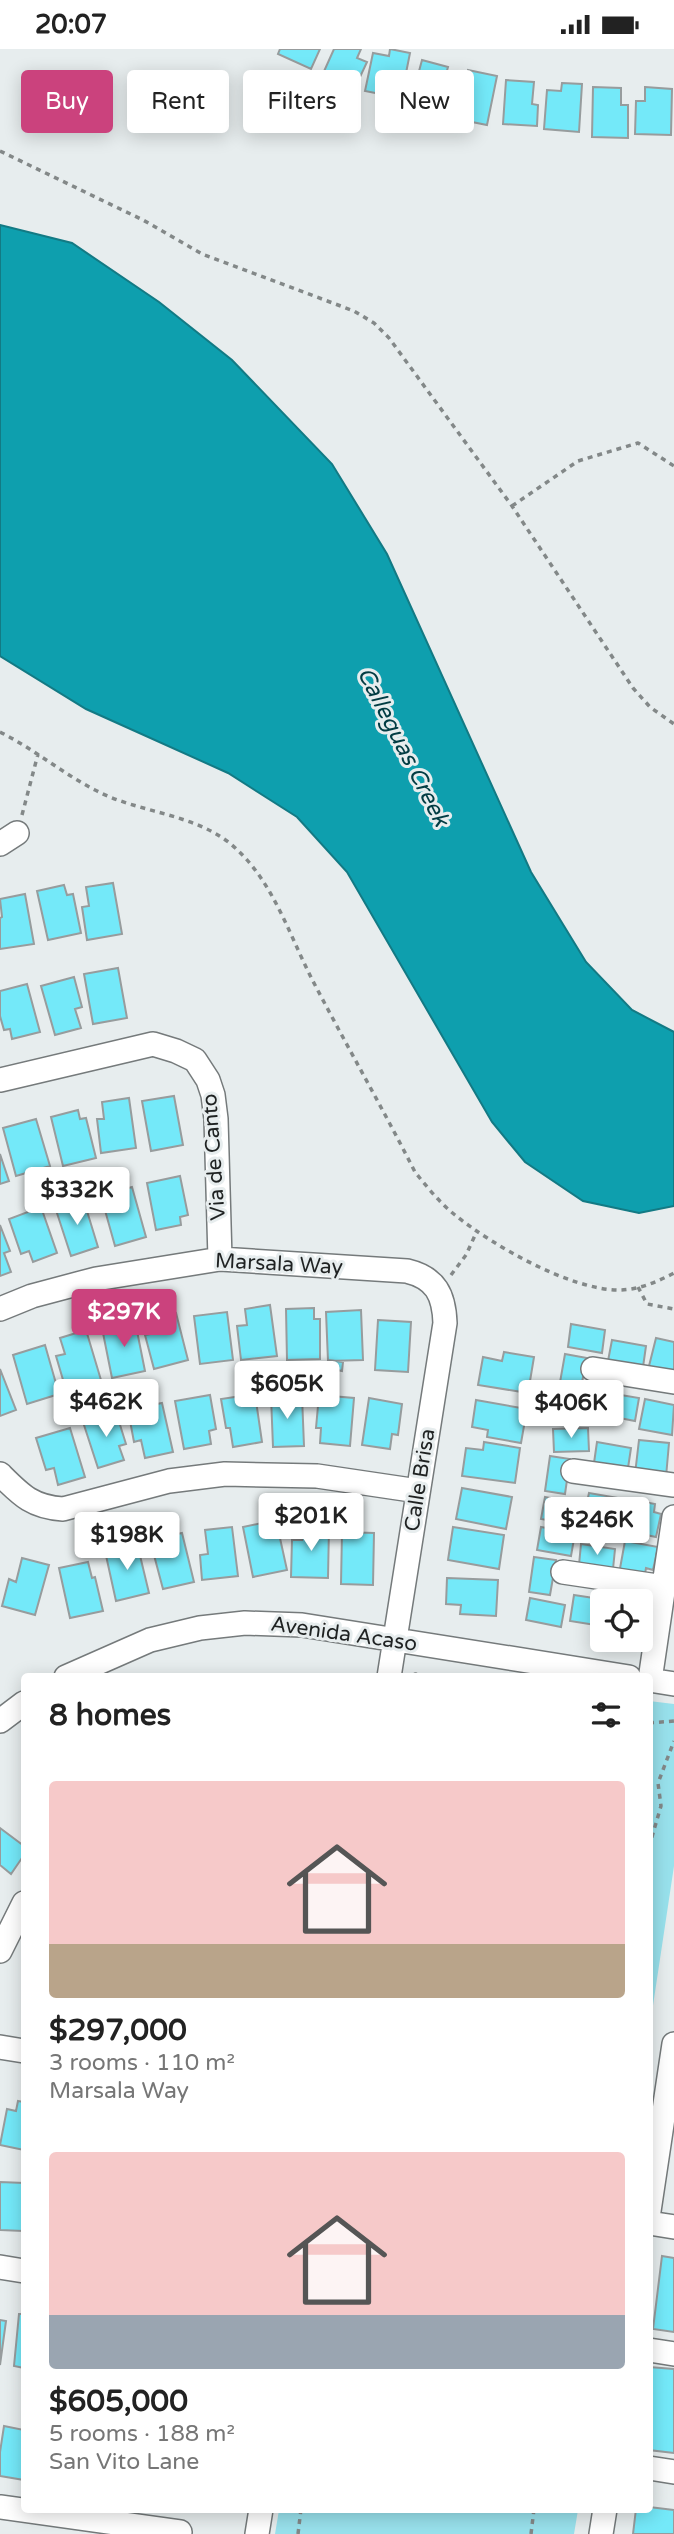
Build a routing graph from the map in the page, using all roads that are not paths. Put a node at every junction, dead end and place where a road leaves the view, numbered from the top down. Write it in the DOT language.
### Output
graph roads {
  1 [pos="0,1080"];
  2 [pos="220,1259"];
  3 [pos="434,1285"];
  4 [pos="0,1309"];
  5 [pos="593,1369"];
  6 [pos="674,1382"];
  7 [pos="573,1471"];
  8 [pos="0,1474"];
  9 [pos="674,1485"];
  10 [pos="418,1491"];
  11 [pos="674,1517"];
  12 [pos="563,1571"];
  13 [pos="664,1587"];
  14 [pos="395,1641"];
  15 [pos="75,1673"];
  16 [pos="390,1673"];
  17 [pos="603,1673"];
  18 [pos="651,1673"];
  19 [pos="653,1680"];
  20 [pos="674,1684"];
  21 [pos="21,1705"];
  22 [pos="0,1721"];
  23 [pos="21,1909"];
  24 [pos="0,1951"];
  25 [pos="674,2043"];
  26 [pos="0,2047"];
  27 [pos="21,2050"];
  28 [pos="653,2184"];
  29 [pos="653,2224"];
  30 [pos="674,2227"];
  31 [pos="0,2267"];
  32 [pos="21,2270"];
  33 [pos="653,2351"];
  34 [pos="674,2354"];
  35 [pos="653,2469"];
  36 [pos="674,2472"];
  37 [pos="0,2507"];
  38 [pos="21,2510"];
  39 [pos="43,2513"];
  40 [pos="260,2513"];
  41 [pos="604,2513"];
  42 [pos="180,2532"];
  43 [pos="257,2534"];
  44 [pos="601,2534"];
  1 -- 2 [label="street, Via de Canto"];
  2 -- 3 [label="street, Marsala Way"];
  2 -- 4 [label="street, Marsala Way"];
  3 -- 10 [label="street, Calle Brisa"];
  5 -- 6 [label="street"];
  7 -- 9 [label="street"];
  8 -- 10 [label="street"];
  10 -- 14 [label="street, Calle Brisa"];
  11 -- 13 [label="street"];
  12 -- 13 [label="street"];
  13 -- 18 [label="street"];
  14 -- 15 [label="street, Avenida Acaso"];
  14 -- 16 [label="street, Calle Brisa"];
  14 -- 17 [label="street, Avenida Acaso"];
  19 -- 20 [label="street"];
  21 -- 22 [label="street"];
  23 -- 24 [label="street"];
  25 -- 28 [label="street"];
  26 -- 27 [label="street"];
  29 -- 30 [label="street"];
  31 -- 32 [label="street"];
  33 -- 34 [label="street"];
  35 -- 36 [label="street"];
  37 -- 38 [label="street"];
  39 -- 42 [label="street"];
  40 -- 43 [label="street"];
  41 -- 44 [label="street"];
}
